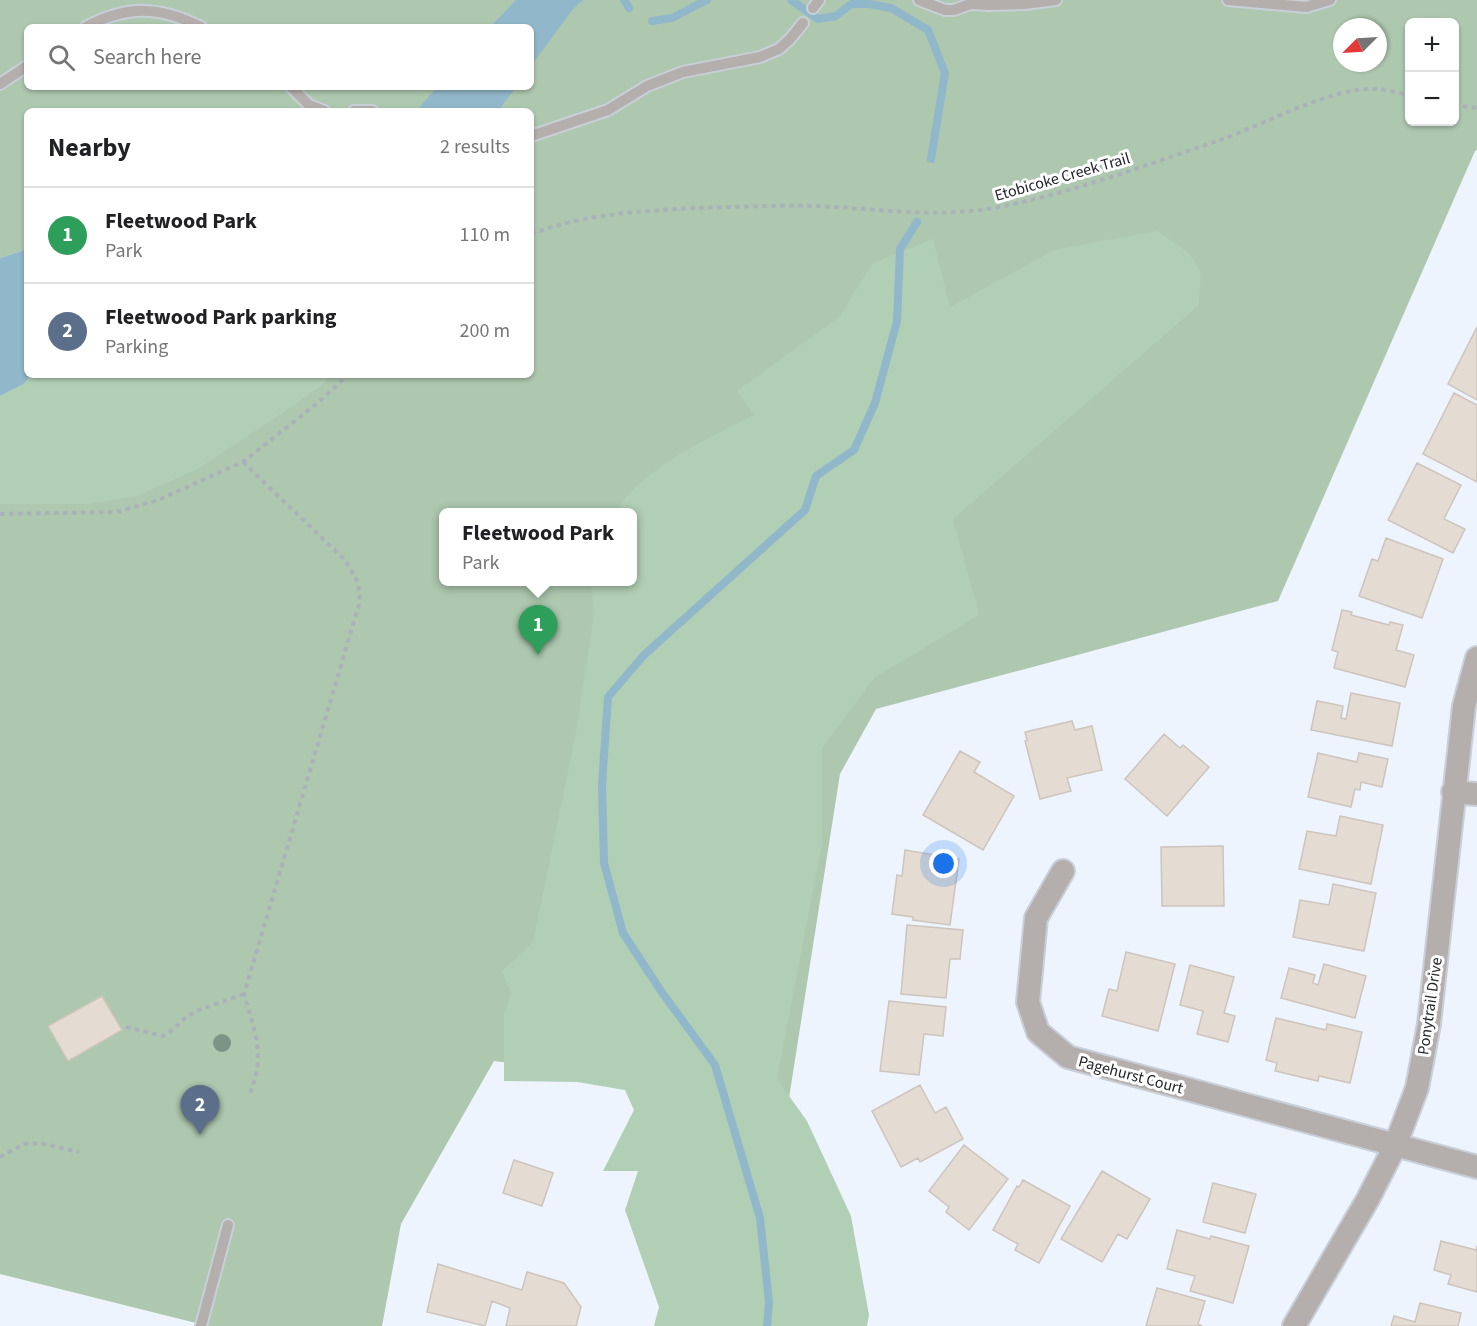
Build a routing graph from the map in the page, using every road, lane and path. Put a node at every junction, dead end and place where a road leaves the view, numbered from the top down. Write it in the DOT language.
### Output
graph roads {
  1 [pos="919,0"];
  2 [pos="1056,0"];
  3 [pos="1228,0"];
  4 [pos="1330,0"];
  5 [pos="803,23"];
  6 [pos="91,24"];
  7 [pos="194,24"];
  8 [pos="24,68"];
  9 [pos="0,84"];
  10 [pos="294,90"];
  11 [pos="1405,94"];
  12 [pos="1459,106"];
  13 [pos="316,108"];
  14 [pos="1477,108"];
  15 [pos="534,135"];
  16 [pos="534,233"];
  17 [pos="345,378"];
  18 [pos="243,462"];
  19 [pos="0,514"];
  20 [pos="1477,658"];
  21 [pos="1453,792"];
  22 [pos="1477,794"];
  23 [pos="1063,871"];
  24 [pos="244,994"];
  25 [pos="126,1027"];
  26 [pos="249,1096"];
  27 [pos="1395,1146"];
  28 [pos="79,1152"];
  29 [pos="0,1157"];
  30 [pos="1477,1167"];
  31 [pos="228,1226"];
  32 [pos="201,1326"];
  33 [pos="1294,1326"];
  1 -- 2 [label="lane"];
  3 -- 4 [label="lane"];
  5 -- 15 [label="lane"];
  6 -- 7 [label="lane"];
  8 -- 9 [label="lane"];
  10 -- 13 [label="lane"];
  11 -- 16 [label="path, Etobicoke Creek Trail"];
  12 -- 14 [label="path"];
  17 -- 18 [label="path"];
  18 -- 19 [label="path"];
  18 -- 24 [label="path"];
  20 -- 21 [label="street, Ponytrail Drive"];
  21 -- 22 [label="street"];
  21 -- 27 [label="street, Ponytrail Drive"];
  23 -- 27 [label="street, Pagehurst Court"];
  24 -- 25 [label="path"];
  24 -- 26 [label="path"];
  27 -- 30 [label="street, Pagehurst Court"];
  27 -- 33 [label="street, Ponytrail Drive"];
  28 -- 29 [label="path"];
  31 -- 32 [label="lane"];
}
